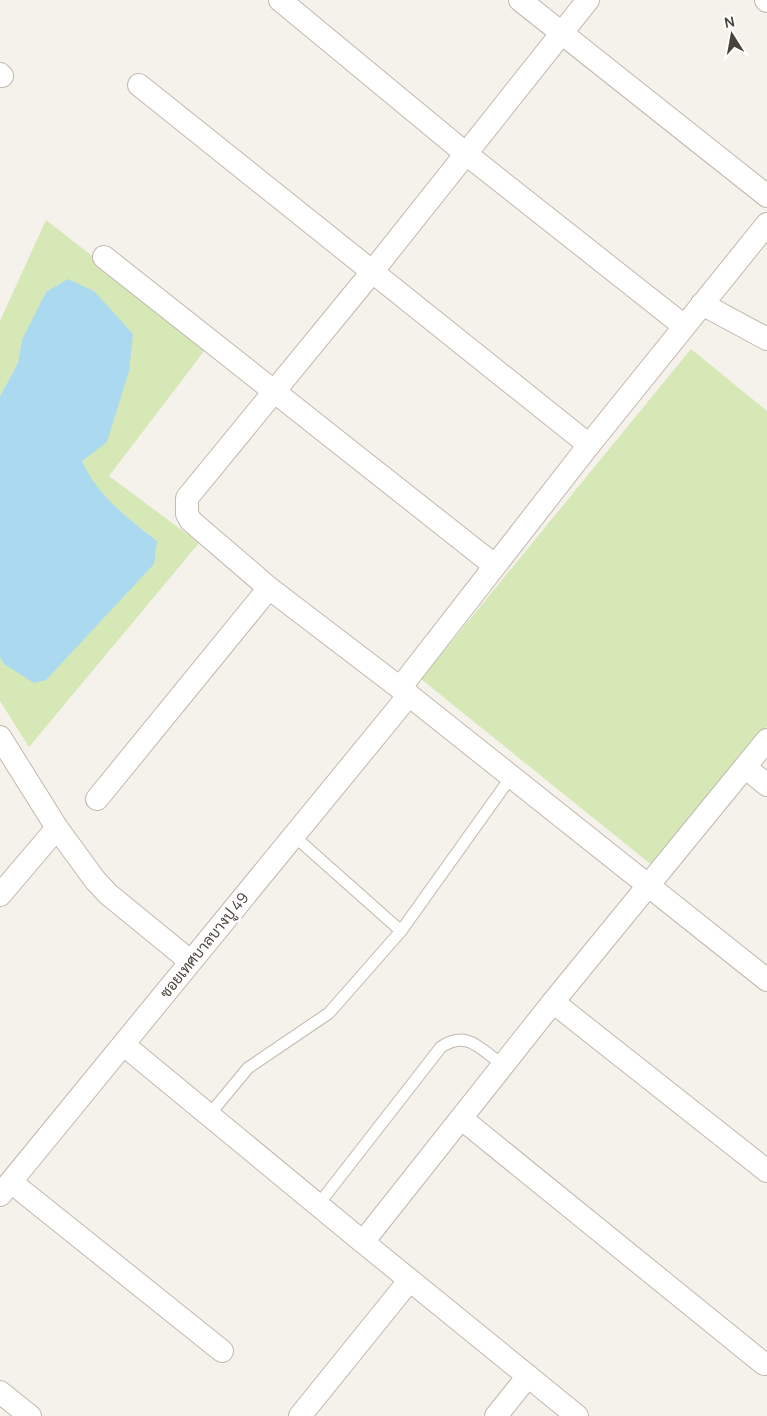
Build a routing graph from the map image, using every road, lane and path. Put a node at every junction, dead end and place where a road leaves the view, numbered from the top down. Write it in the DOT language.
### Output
graph roads {
  1 [pos="280,0"];
  2 [pos="520,0"];
  3 [pos="588,0"];
  4 [pos="562,33"];
  5 [pos="140,84"];
  6 [pos="465,153"];
  7 [pos="767,196"];
  8 [pos="767,224"];
  9 [pos="104,257"];
  10 [pos="372,272"];
  11 [pos="702,304"];
  12 [pos="684,326"];
  13 [pos="767,339"];
  14 [pos="274,393"];
  15 [pos="588,445"];
  16 [pos="494,565"];
  17 [pos="269,588"];
  18 [pos="404,691"];
  19 [pos="0,737"];
  20 [pos="767,740"];
  21 [pos="745,767"];
  22 [pos="511,777"];
  23 [pos="767,785"];
  24 [pos="97,799"];
  25 [pos="57,828"];
  26 [pos="294,836"];
  27 [pos="648,886"];
  28 [pos="0,895"];
  29 [pos="401,931"];
  30 [pos="190,961"];
  31 [pos="767,980"];
  32 [pos="553,1002"];
  33 [pos="124,1045"];
  34 [pos="504,1066"];
  35 [pos="209,1115"];
  36 [pos="462,1120"];
  37 [pos="767,1172"];
  38 [pos="6,1189"];
  39 [pos="318,1205"];
  40 [pos="363,1242"];
  41 [pos="409,1281"];
  42 [pos="222,1351"];
  43 [pos="764,1364"];
  44 [pos="528,1376"];
  45 [pos="0,1392"];
  46 [pos="30,1416"];
  47 [pos="300,1416"];
  48 [pos="496,1416"];
  49 [pos="576,1416"];
  1 -- 6 [label="street"];
  2 -- 4 [label="street"];
  3 -- 4 [label="street"];
  4 -- 6 [label="street"];
  4 -- 7 [label="street"];
  5 -- 10 [label="street"];
  6 -- 10 [label="street"];
  6 -- 12 [label="street"];
  8 -- 11 [label="street, ซอยเทศบาลบางปู 49"];
  9 -- 14 [label="street"];
  10 -- 14 [label="street"];
  10 -- 15 [label="street"];
  11 -- 12 [label="street, ซอยเทศบาลบางปู 49"];
  11 -- 13 [label="street"];
  12 -- 15 [label="street, ซอยเทศบาลบางปู 49"];
  14 -- 16 [label="street"];
  14 -- 17 [label="street"];
  15 -- 16 [label="street, ซอยเทศบาลบางปู 49"];
  16 -- 18 [label="street, ซอยเทศบาลบางปู 49"];
  17 -- 18 [label="street"];
  17 -- 24 [label="street"];
  18 -- 22 [label="street"];
  18 -- 26 [label="street, ซอยเทศบาลบางปู 49"];
  19 -- 25 [label="street"];
  20 -- 21 [label="street"];
  21 -- 23 [label="street"];
  21 -- 27 [label="street"];
  22 -- 27 [label="street"];
  22 -- 29 [label="lane"];
  25 -- 28 [label="street"];
  25 -- 30 [label="street"];
  26 -- 29 [label="lane"];
  26 -- 30 [label="street, ซอยเทศบาลบางปู 49"];
  27 -- 31 [label="street"];
  27 -- 32 [label="street"];
  29 -- 35 [label="lane"];
  30 -- 33 [label="street, ซอยเทศบาลบางปู 49"];
  32 -- 34 [label="street"];
  32 -- 37 [label="street"];
  33 -- 35 [label="street"];
  33 -- 38 [label="street, ซอยเทศบาลบางปู 49"];
  34 -- 36 [label="street"];
  34 -- 39 [label="lane"];
  35 -- 39 [label="street"];
  36 -- 40 [label="street"];
  36 -- 43 [label="street"];
  38 -- 42 [label="street"];
  39 -- 40 [label="street"];
  40 -- 41 [label="street"];
  41 -- 44 [label="street"];
  41 -- 47 [label="street"];
  44 -- 48 [label="street"];
  44 -- 49 [label="street"];
  45 -- 46 [label="street"];
}
